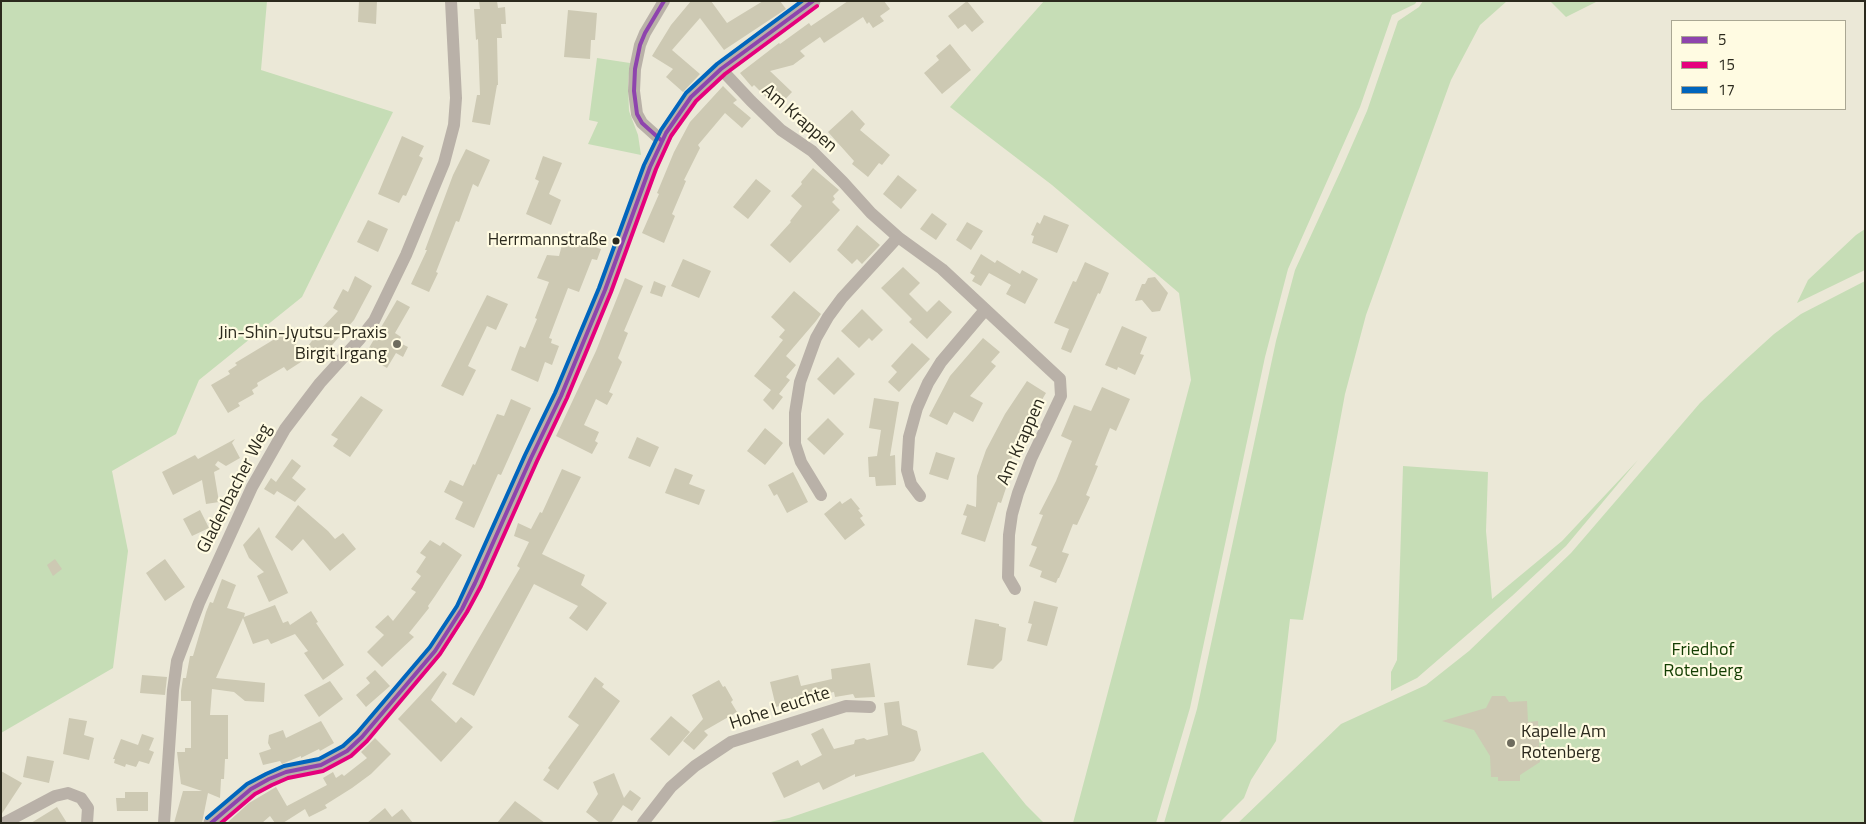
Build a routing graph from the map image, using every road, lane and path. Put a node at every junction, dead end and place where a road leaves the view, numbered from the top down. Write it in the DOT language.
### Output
graph roads {
  1 [pos="451,1"];
  2 [pos="664,1"];
  3 [pos="813,1"];
  4 [pos="721,69"];
  5 [pos="662,141"];
  6 [pos="898,237"];
  7 [pos="985,310"];
  8 [pos="821,495"];
  9 [pos="920,496"];
  10 [pos="1015,589"];
  11 [pos="870,707"];
  12 [pos="4,823"];
  13 [pos="87,823"];
  14 [pos="164,823"];
  15 [pos="211,823"];
  16 [pos="643,823"];
  1 -- 14 [label="street, Gladenbacher Weg"];
  2 -- 5 [label="street"];
  3 -- 4 [label="street"];
  4 -- 5 [label="street"];
  4 -- 6 [label="street, Am Krappen"];
  5 -- 15 [label="street"];
  6 -- 7 [label="street, Am Krappen"];
  6 -- 8 [label="street"];
  7 -- 9 [label="street"];
  7 -- 10 [label="street, Am Krappen"];
  11 -- 16 [label="street, Hohe Leuchte"];
  12 -- 13 [label="street"];
}
